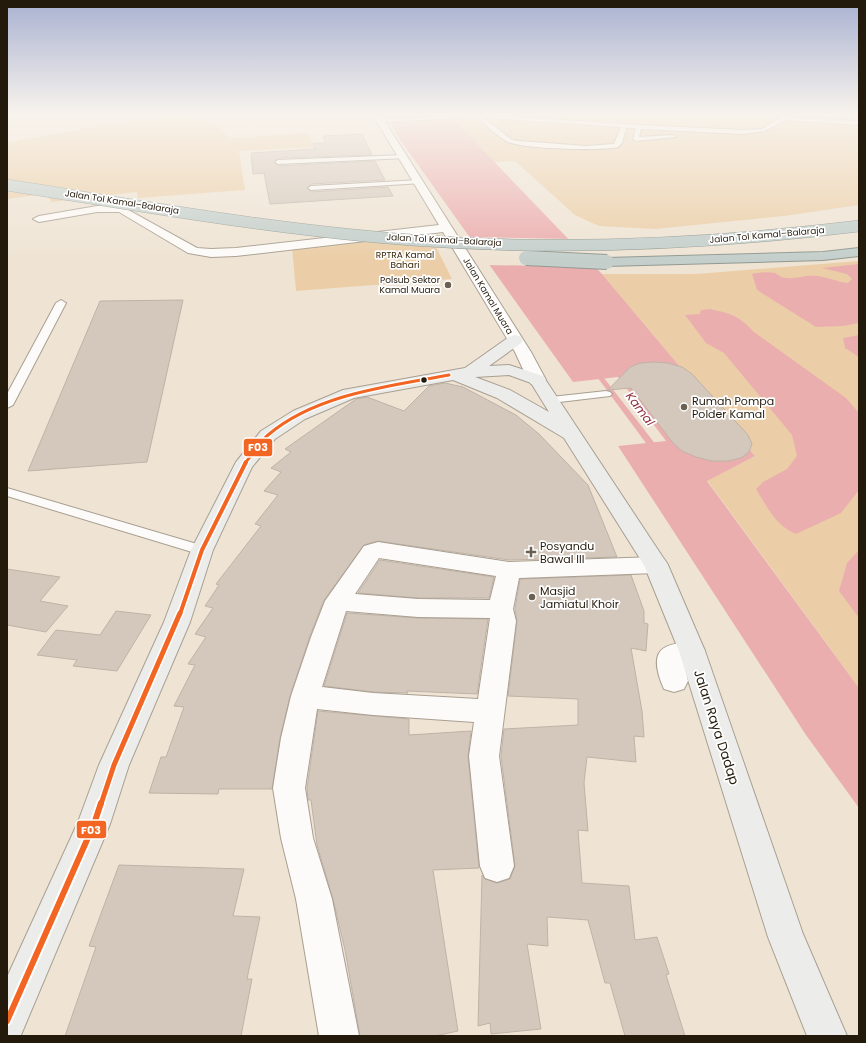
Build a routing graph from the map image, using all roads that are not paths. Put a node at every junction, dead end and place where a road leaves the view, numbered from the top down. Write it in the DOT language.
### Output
graph roads {
  1 [pos="408,163"];
  2 [pos="420,182"];
  3 [pos="7,185"];
  4 [pos="311,188"];
  5 [pos="54,205"];
  6 [pos="39,219"];
  7 [pos="177,224"];
  8 [pos="859,226"];
  9 [pos="447,228"];
  10 [pos="263,237"];
  11 [pos="373,250"];
  12 [pos="859,252"];
  13 [pos="451,255"];
  14 [pos="482,256"];
  15 [pos="513,258"];
  16 [pos="61,303"];
  17 [pos="515,340"];
  18 [pos="459,374"];
  19 [pos="537,380"];
  20 [pos="606,394"];
  21 [pos="551,400"];
  22 [pos="7,405"];
  23 [pos="572,435"];
  24 [pos="7,492"];
  25 [pos="202,550"];
  26 [pos="656,565"];
  27 [pos="509,570"];
  28 [pos="337,601"];
  29 [pos="500,609"];
  30 [pos="692,652"];
  31 [pos="674,681"];
  32 [pos="305,696"];
  33 [pos="489,711"];
  34 [pos="497,866"];
  35 [pos="7,1021"];
  36 [pos="339,1036"];
  37 [pos="827,1036"];
  1 -- 2 [label="street, Jalan Kamal Muara"];
  2 -- 4 [label="lane"];
  2 -- 9 [label="street, Jalan Kamal Muara"];
  3 -- 8 [label="highway, Jalan Tol Kamal–Balaraja, bridge"];
  5 -- 7 [label="highway, Jalan Tol Kamal–Balaraja"];
  6 -- 9 [label="street"];
  9 -- 17 [label="street, Jalan Kamal Muara"];
  10 -- 11 [label="highway, Jalan Tol Kamal–Balaraja"];
  12 -- 15 [label="highway, Jalan Tol Kamal–Balaraja, bridge"];
  13 -- 14 [label="highway, Jalan Tol Kamal–Balaraja"];
  16 -- 22 [label="lane"];
  17 -- 18 [label="main road"];
  17 -- 19 [label="street, Jalan Kamal Muara"];
  18 -- 19 [label="main road, Jalan Raya Dadap"];
  18 -- 23 [label="main road, Jalan Raya Dadap"];
  18 -- 25 [label="main road, Jalan Raya Dadap"];
  19 -- 21 [label="main road, Jalan Raya Dadap"];
  20 -- 21 [label="lane"];
  21 -- 23 [label="main road, Jalan Raya Dadap"];
  23 -- 26 [label="main road, Jalan Raya Dadap"];
  24 -- 25 [label="lane"];
  25 -- 35 [label="main road, Jalan Raya Dadap"];
  26 -- 27 [label="street"];
  26 -- 30 [label="main road, Jalan Raya Dadap"];
  27 -- 28 [label="street"];
  27 -- 29 [label="street"];
  28 -- 29 [label="street"];
  28 -- 32 [label="street"];
  29 -- 33 [label="street"];
  30 -- 31 [label="street"];
  30 -- 37 [label="main road, Jalan Raya Dadap"];
  32 -- 33 [label="street"];
  32 -- 36 [label="street"];
  33 -- 34 [label="street"];
}
